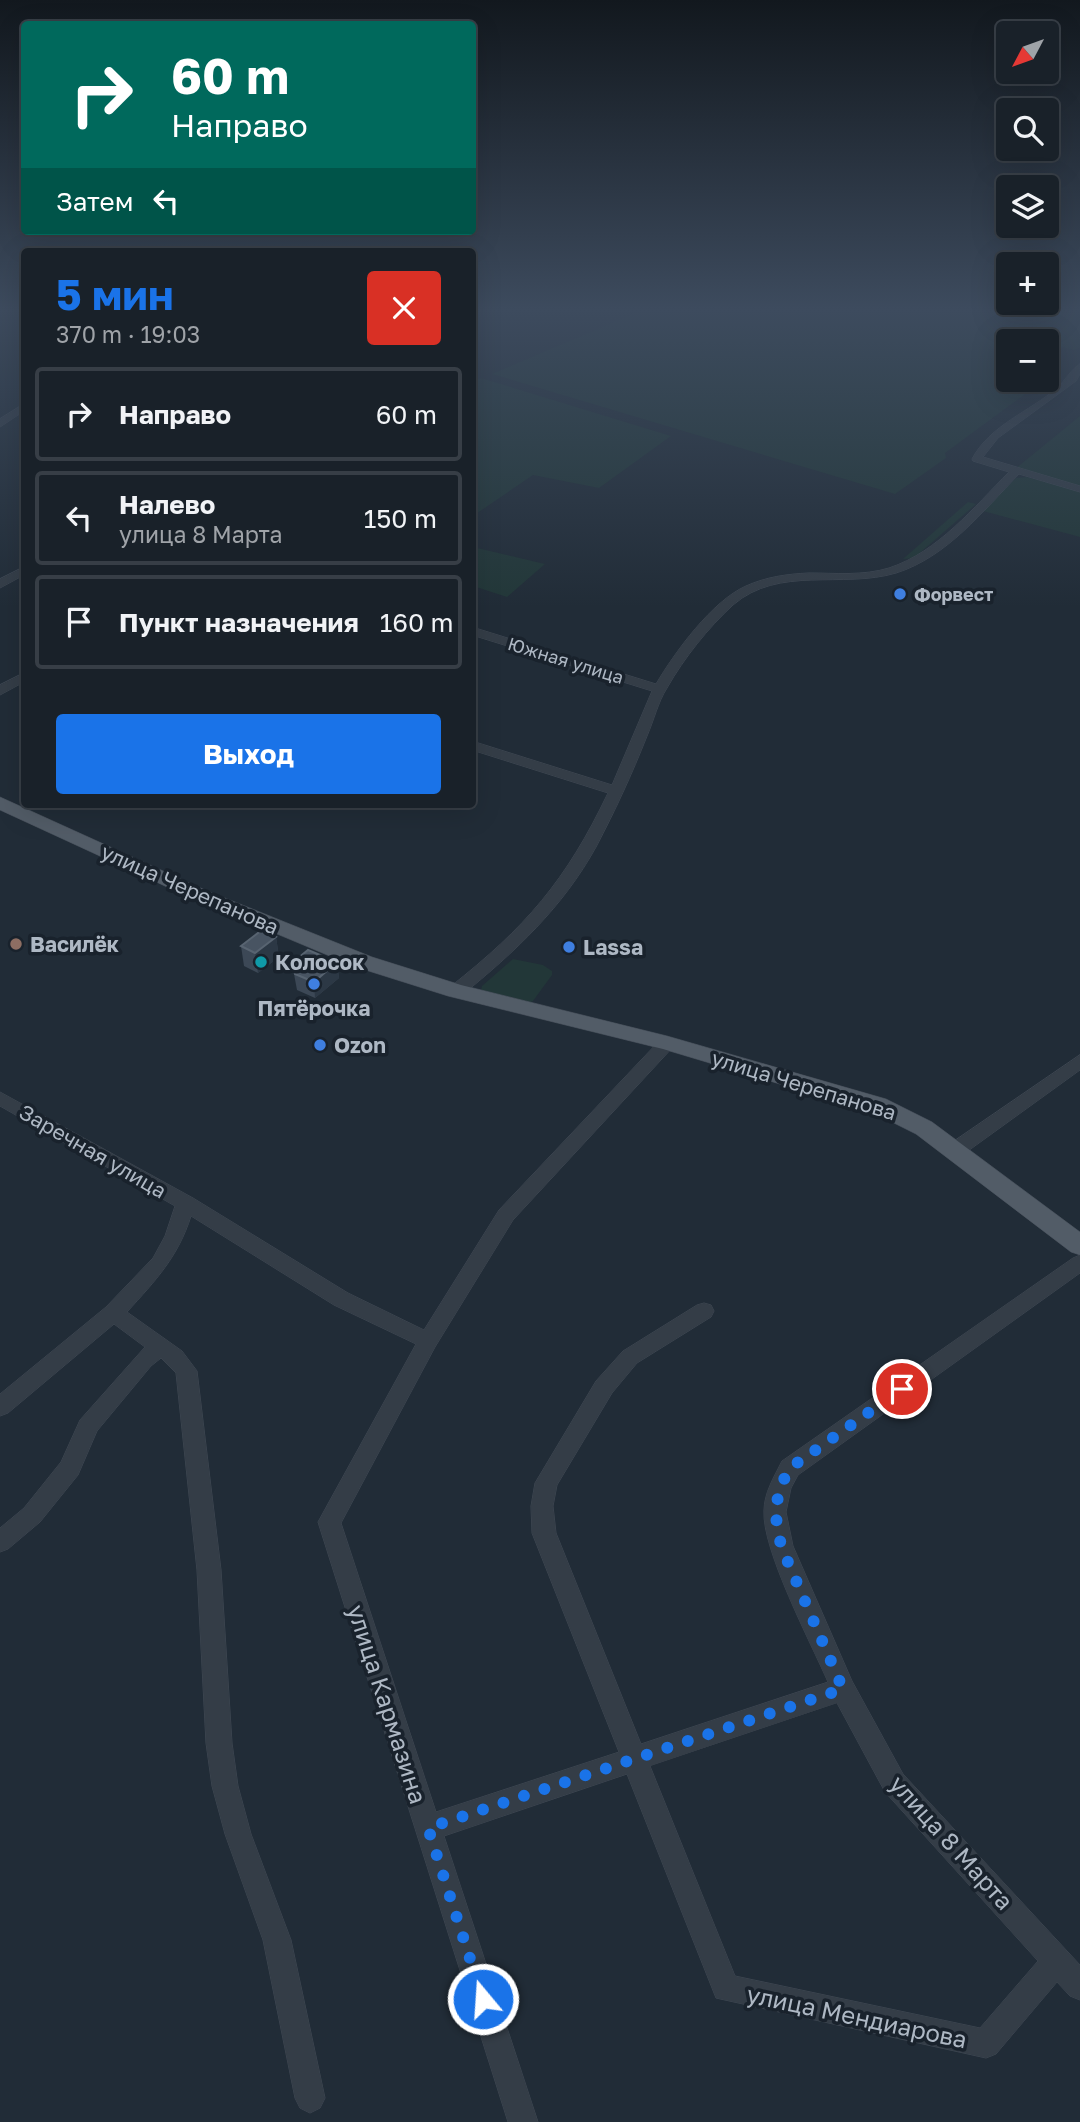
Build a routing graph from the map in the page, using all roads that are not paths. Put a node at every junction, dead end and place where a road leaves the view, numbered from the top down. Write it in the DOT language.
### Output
graph roads {
  1 [pos="21,409"];
  2 [pos="1035,409"];
  3 [pos="0,424"];
  4 [pos="1015,472"];
  5 [pos="1080,489"];
  6 [pos="21,573"];
  7 [pos="0,584"];
  8 [pos="476,632"];
  9 [pos="21,679"];
  10 [pos="660,689"];
  11 [pos="0,691"];
  12 [pos="476,747"];
  13 [pos="616,791"];
  14 [pos="0,803"];
  15 [pos="456,991"];
  16 [pos="667,1043"];
  17 [pos="1080,1061"];
  18 [pos="0,1098"];
  19 [pos="954,1151"];
  20 [pos="186,1203"];
  21 [pos="1080,1245"];
  22 [pos="1080,1264"];
  23 [pos="704,1311"];
  24 [pos="113,1312"];
  25 [pos="428,1341"];
  26 [pos="159,1347"];
  27 [pos="0,1407"];
  28 [pos="0,1542"];
  29 [pos="843,1689"];
  30 [pos="634,1759"];
  31 [pos="428,1828"];
  32 [pos="1057,1961"];
  33 [pos="1080,1986"];
  34 [pos="310,2098"];
  35 [pos="523,2122"];
  1 -- 3 [label="street"];
  2 -- 4 [label="street"];
  4 -- 5 [label="street"];
  4 -- 10 [label="street"];
  6 -- 7 [label="street"];
  8 -- 10 [label="street, Южная улица"];
  9 -- 11 [label="street"];
  10 -- 13 [label="street"];
  12 -- 13 [label="street"];
  13 -- 15 [label="street"];
  14 -- 15 [label="main road, улица Черепанова"];
  15 -- 16 [label="main road, улица Черепанова"];
  16 -- 19 [label="main road, улица Черепанова"];
  16 -- 25 [label="street"];
  17 -- 19 [label="street"];
  18 -- 20 [label="street, Заречная улица"];
  19 -- 21 [label="main road, улица Черепанова"];
  20 -- 24 [label="street"];
  20 -- 25 [label="street, Заречная улица"];
  22 -- 29 [label="street, улица 8 Марта"];
  23 -- 30 [label="street, улица Мендиарова"];
  24 -- 26 [label="street"];
  24 -- 27 [label="street"];
  25 -- 31 [label="street, улица Кармазина"];
  26 -- 28 [label="street"];
  26 -- 34 [label="street"];
  29 -- 30 [label="street"];
  29 -- 32 [label="street, улица 8 Марта"];
  30 -- 31 [label="street"];
  30 -- 32 [label="street, улица Мендиарова"];
  31 -- 35 [label="street, улица Кармазина"];
  32 -- 33 [label="street, улица 8 Марта"];
}
